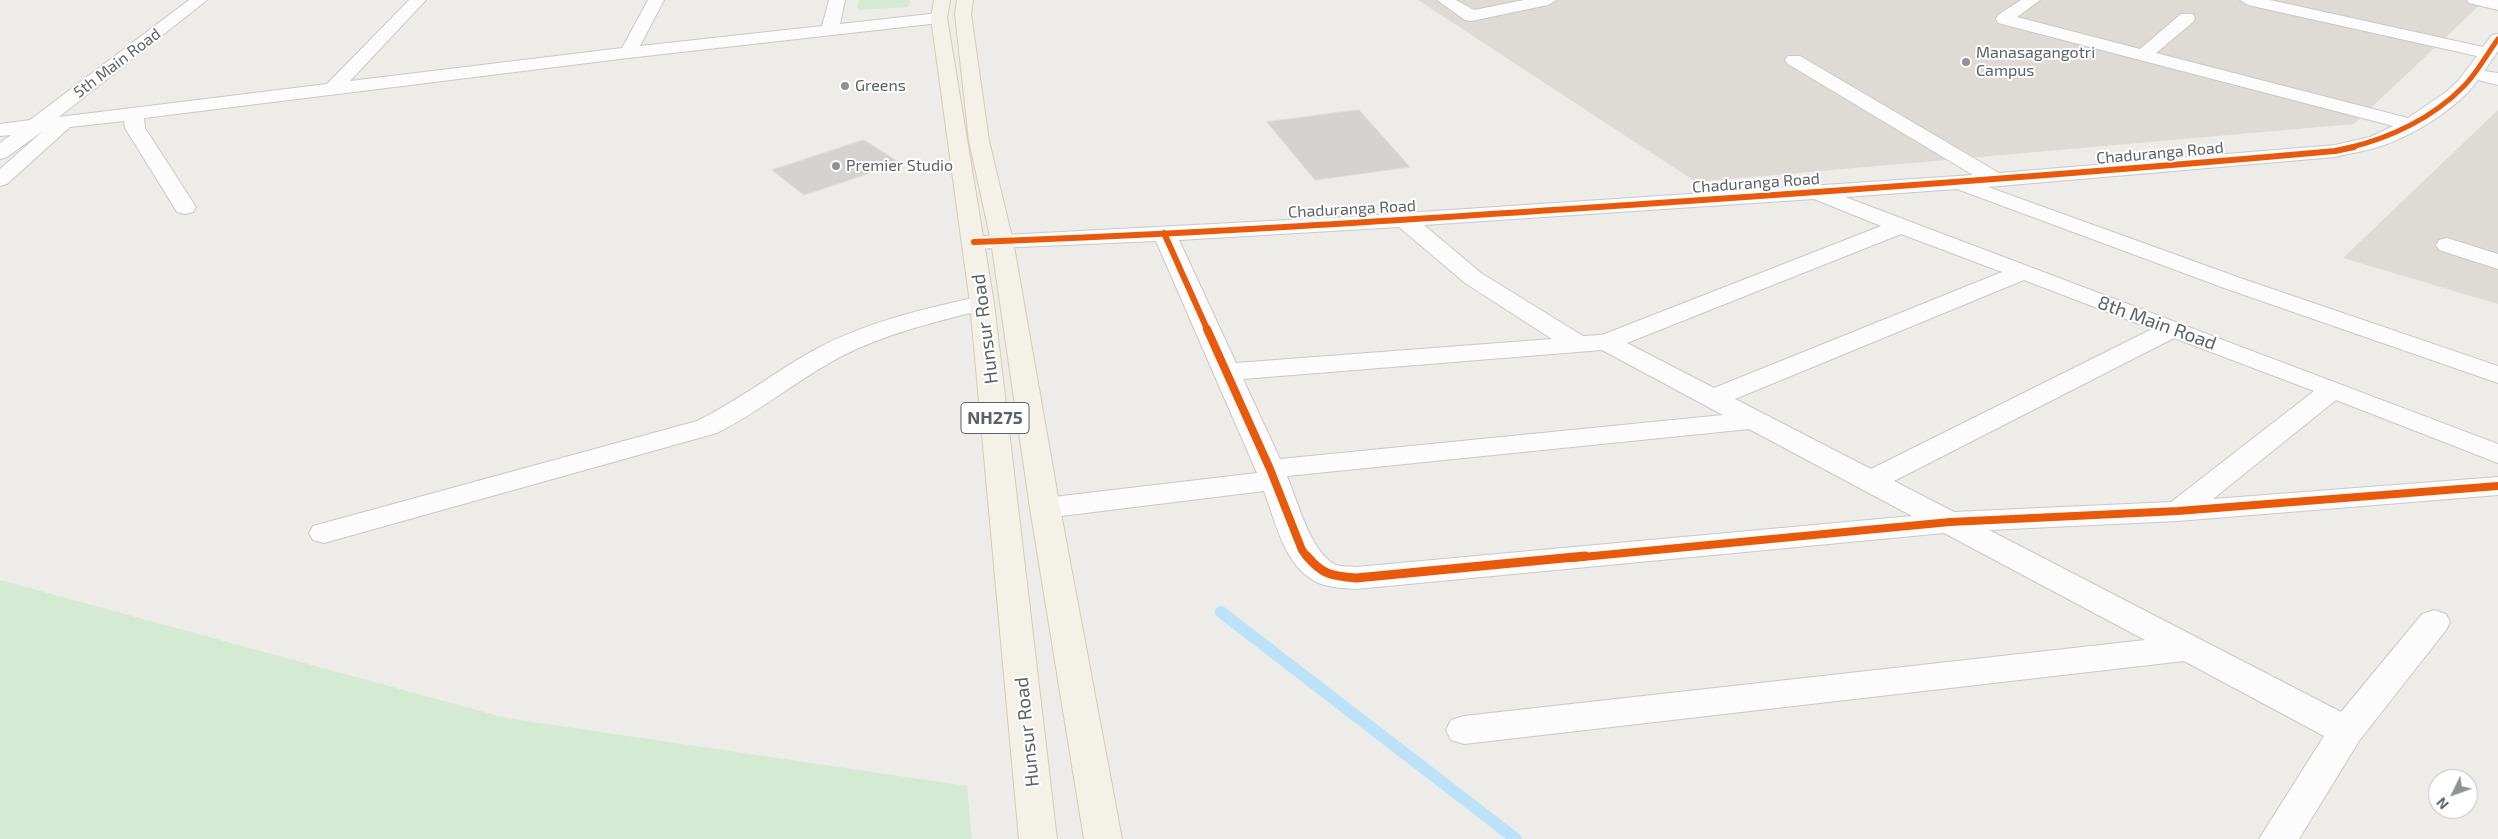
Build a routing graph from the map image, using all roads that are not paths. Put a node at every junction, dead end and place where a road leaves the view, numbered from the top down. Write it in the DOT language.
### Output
graph roads {
  1 [pos="199,0"];
  2 [pos="418,0"];
  3 [pos="656,0"];
  4 [pos="837,0"];
  5 [pos="965,0"];
  6 [pos="1445,0"];
  7 [pos="1548,0"];
  8 [pos="2032,0"];
  9 [pos="2248,0"];
  10 [pos="2475,0"];
  11 [pos="2498,5"];
  12 [pos="940,9"];
  13 [pos="2187,18"];
  14 [pos="830,30"];
  15 [pos="2492,46"];
  16 [pos="628,53"];
  17 [pos="2143,55"];
  18 [pos="1794,60"];
  19 [pos="2473,74"];
  20 [pos="2498,80"];
  21 [pos="332,91"];
  22 [pos="135,121"];
  23 [pos="2411,125"];
  24 [pos="0,130"];
  25 [pos="38,135"];
  26 [pos="0,152"];
  27 [pos="0,180"];
  28 [pos="1996,180"];
  29 [pos="1958,183"];
  30 [pos="1815,193"];
  31 [pos="186,208"];
  32 [pos="1404,220"];
  33 [pos="1900,226"];
  34 [pos="1164,233"];
  35 [pos="1002,241"];
  36 [pos="974,242"];
  37 [pos="2447,245"];
  38 [pos="2498,262"];
  39 [pos="2021,273"];
  40 [pos="982,303"];
  41 [pos="2172,329"];
  42 [pos="1592,343"];
  43 [pos="1226,372"];
  44 [pos="2498,375"];
  45 [pos="2333,389"];
  46 [pos="1713,398"];
  47 [pos="1754,420"];
  48 [pos="2498,454"];
  49 [pos="1272,474"];
  50 [pos="1870,481"];
  51 [pos="2498,486"];
  52 [pos="1045,508"];
  53 [pos="2178,511"];
  54 [pos="1950,522"];
  55 [pos="324,533"];
  56 [pos="2434,622"];
  57 [pos="2188,648"];
  58 [pos="1464,730"];
  59 [pos="2346,731"];
  60 [pos="1038,839"];
  61 [pos="1103,839"];
  62 [pos="2278,839"];
  1 -- 25 [label="street, 5th Main Road"];
  2 -- 21 [label="street"];
  3 -- 16 [label="street"];
  4 -- 14 [label="street"];
  5 -- 35 [label="main road"];
  6 -- 7 [label="street"];
  8 -- 17 [label="street"];
  9 -- 15 [label="street"];
  10 -- 11 [label="street"];
  12 -- 14 [label="street"];
  12 -- 36 [label="main road, Hunsur Road / NH275"];
  13 -- 17 [label="street"];
  14 -- 16 [label="street"];
  15 -- 19 [label="street, Chaduranga Road"];
  16 -- 21 [label="street"];
  17 -- 23 [label="street"];
  18 -- 28 [label="street"];
  19 -- 20 [label="street"];
  19 -- 23 [label="street, Chaduranga Road"];
  21 -- 22 [label="street"];
  22 -- 25 [label="street"];
  22 -- 25 [label="street"];
  22 -- 31 [label="street"];
  23 -- 28 [label="street, Chaduranga Road"];
  24 -- 25 [label="street"];
  25 -- 26 [label="street"];
  25 -- 27 [label="street"];
  28 -- 29 [label="street, Chaduranga Road"];
  29 -- 30 [label="street, Chaduranga Road"];
  29 -- 44 [label="street"];
  30 -- 32 [label="street, Chaduranga Road"];
  30 -- 33 [label="street, 8th Main Road"];
  32 -- 34 [label="street, Chaduranga Road"];
  32 -- 42 [label="street"];
  33 -- 39 [label="street, 8th Main Road"];
  33 -- 42 [label="street"];
  34 -- 35 [label="street, Chaduranga Road"];
  34 -- 43 [label="street"];
  35 -- 36 [label="street, Chaduranga Road"];
  35 -- 52 [label="main road"];
  36 -- 40 [label="main road, Hunsur Road / NH275"];
  37 -- 38 [label="street"];
  39 -- 41 [label="street, 8th Main Road"];
  39 -- 46 [label="street"];
  40 -- 55 [label="street"];
  40 -- 60 [label="main road, Hunsur Road / NH275"];
  41 -- 45 [label="street, 8th Main Road"];
  41 -- 50 [label="street"];
  42 -- 43 [label="street"];
  42 -- 46 [label="street"];
  43 -- 49 [label="street"];
  45 -- 48 [label="street, 8th Main Road"];
  45 -- 53 [label="street"];
  46 -- 47 [label="street"];
  47 -- 49 [label="street"];
  47 -- 50 [label="street"];
  49 -- 52 [label="street"];
  49 -- 54 [label="street"];
  50 -- 54 [label="street"];
  51 -- 53 [label="street"];
  52 -- 61 [label="main road"];
  53 -- 54 [label="street"];
  54 -- 57 [label="street"];
  56 -- 59 [label="street"];
  57 -- 58 [label="street"];
  57 -- 59 [label="street"];
  59 -- 62 [label="street"];
}
